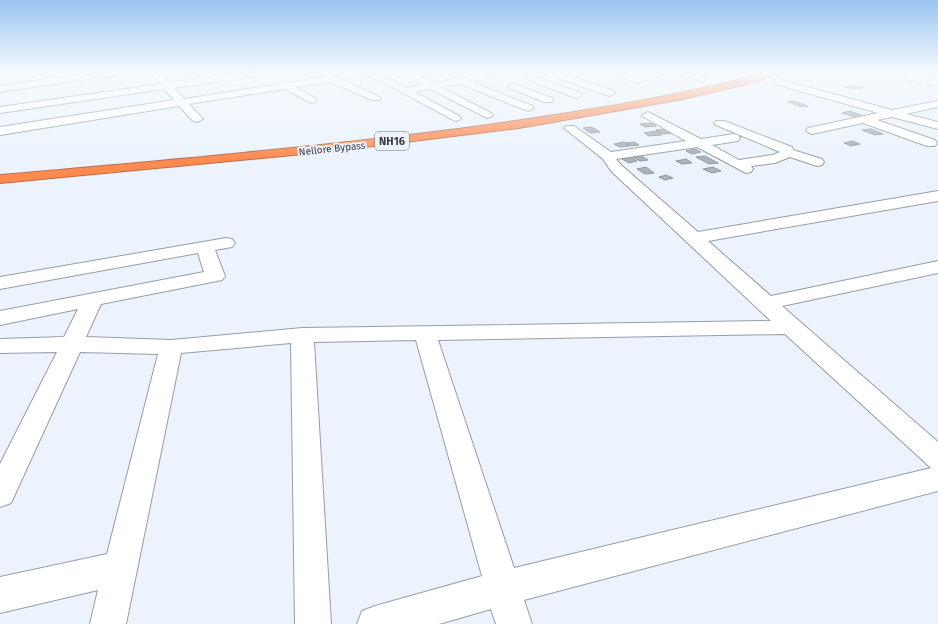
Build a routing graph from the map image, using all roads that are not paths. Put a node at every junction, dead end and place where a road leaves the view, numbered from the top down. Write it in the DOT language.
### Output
graph roads {
  1 [pos="65,101"];
  2 [pos="189,101"];
  3 [pos="424,101"];
  4 [pos="462,101"];
  5 [pos="512,101"];
  6 [pos="626,101"];
  7 [pos="650,101"];
  8 [pos="856,101"];
  9 [pos="183,102"];
  10 [pos="828,104"];
  11 [pos="937,107"];
  12 [pos="529,108"];
  13 [pos="0,110"];
  14 [pos="894,113"];
  15 [pos="487,115"];
  16 [pos="648,115"];
  17 [pos="455,118"];
  18 [pos="867,118"];
  19 [pos="197,119"];
  20 [pos="720,123"];
  21 [pos="841,124"];
  22 [pos="938,126"];
  23 [pos="570,128"];
  24 [pos="812,130"];
  25 [pos="0,131"];
  26 [pos="862,132"];
  27 [pos="734,138"];
  28 [pos="931,143"];
  29 [pos="701,144"];
  30 [pos="787,152"];
  31 [pos="718,153"];
  32 [pos="695,157"];
  33 [pos="817,162"];
  34 [pos="618,163"];
  35 [pos="0,172"];
  36 [pos="0,179"];
  37 [pos="938,196"];
  38 [pos="695,238"];
  39 [pos="226,243"];
  40 [pos="205,246"];
  41 [pos="938,267"];
  42 [pos="0,283"];
  43 [pos="93,300"];
  44 [pos="767,303"];
  45 [pos="0,318"];
  46 [pos="793,327"];
  47 [pos="425,333"];
  48 [pos="302,335"];
  49 [pos="72,344"];
  50 [pos="0,346"];
  51 [pos="171,347"];
  52 [pos="938,459"];
  53 [pos="938,479"];
  54 [pos="0,494"];
  55 [pos="120,568"];
  56 [pos="503,588"];
  57 [pos="0,595"];
  58 [pos="108,624"];
  59 [pos="313,624"];
  60 [pos="375,624"];
  61 [pos="514,624"];
  1 -- 13 [label="street"];
  2 -- 9 [label="street"];
  3 -- 17 [label="street"];
  4 -- 15 [label="street"];
  5 -- 12 [label="street"];
  6 -- 35 [label="highway, Nellore Bypass / NH16"];
  7 -- 36 [label="highway, Nellore Bypass / NH16"];
  8 -- 14 [label="street"];
  9 -- 19 [label="street"];
  9 -- 25 [label="street"];
  10 -- 18 [label="street"];
  11 -- 14 [label="street"];
  14 -- 18 [label="street"];
  14 -- 22 [label="street"];
  16 -- 29 [label="street"];
  18 -- 21 [label="street"];
  18 -- 28 [label="street"];
  20 -- 30 [label="street"];
  21 -- 24 [label="street"];
  21 -- 26 [label="street"];
  23 -- 34 [label="street"];
  27 -- 29 [label="street"];
  29 -- 31 [label="street"];
  29 -- 34 [label="street"];
  30 -- 31 [label="street"];
  30 -- 33 [label="street"];
  31 -- 32 [label="street"];
  34 -- 38 [label="street"];
  37 -- 38 [label="street"];
  38 -- 44 [label="street"];
  39 -- 40 [label="street"];
  40 -- 42 [label="street"];
  40 -- 43 [label="street"];
  41 -- 44 [label="street"];
  43 -- 45 [label="street"];
  43 -- 49 [label="street"];
  44 -- 46 [label="street"];
  46 -- 47 [label="street"];
  46 -- 52 [label="street"];
  47 -- 48 [label="street"];
  47 -- 56 [label="street"];
  48 -- 51 [label="street"];
  48 -- 59 [label="street"];
  49 -- 50 [label="street"];
  49 -- 51 [label="street"];
  49 -- 54 [label="street"];
  51 -- 55 [label="street"];
  53 -- 56 [label="street"];
  55 -- 57 [label="street"];
  55 -- 58 [label="street"];
  56 -- 60 [label="street"];
  56 -- 61 [label="street"];
}
